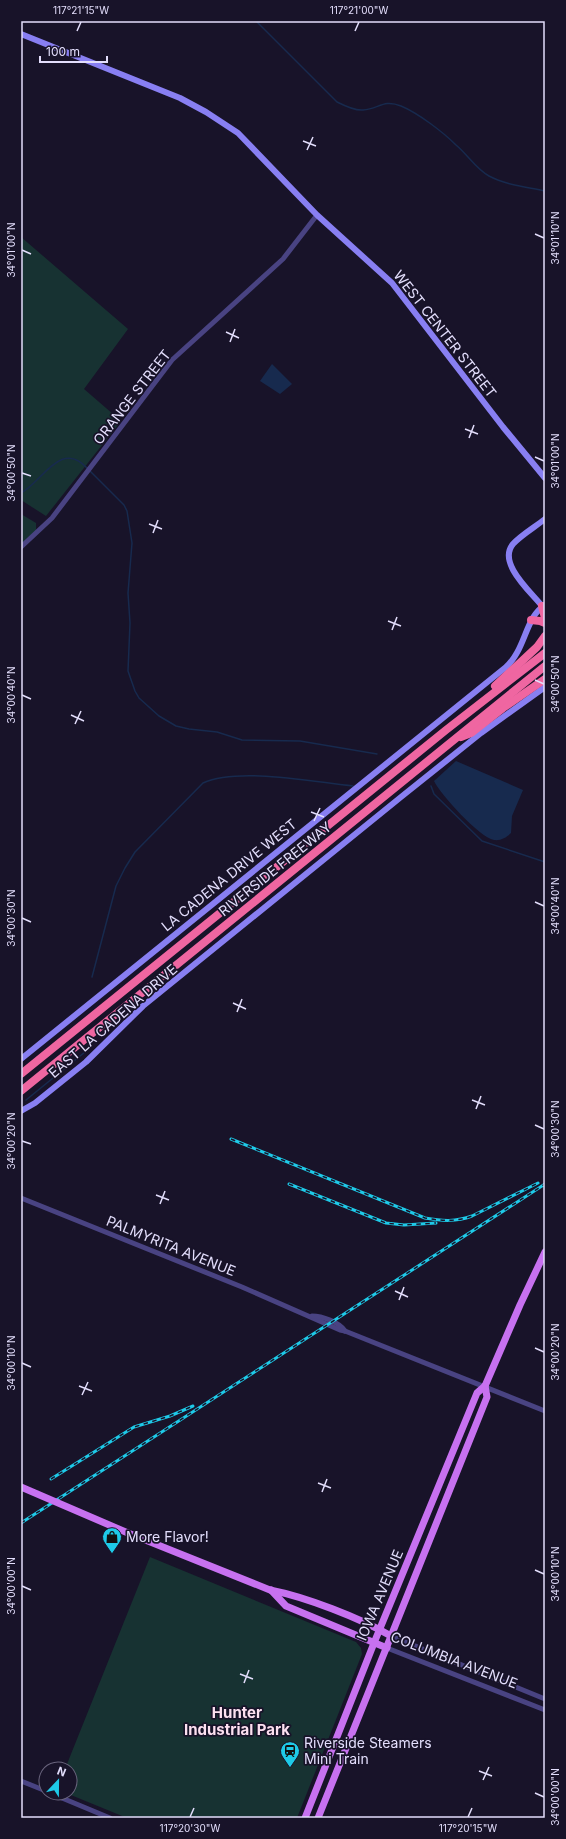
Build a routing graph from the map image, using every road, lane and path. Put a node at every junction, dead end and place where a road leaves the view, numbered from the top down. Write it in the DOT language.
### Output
graph roads {
  1 [pos="21,34"];
  2 [pos="317,215"];
  3 [pos="545,478"];
  4 [pos="545,520"];
  5 [pos="21,546"];
  6 [pos="544,606"];
  7 [pos="545,618"];
  8 [pos="531,620"];
  9 [pos="545,624"];
  10 [pos="545,636"];
  11 [pos="545,653"];
  12 [pos="545,666"];
  13 [pos="545,678"];
  14 [pos="545,687"];
  15 [pos="446,730"];
  16 [pos="454,740"];
  17 [pos="21,1059"];
  18 [pos="21,1074"];
  19 [pos="21,1091"];
  20 [pos="21,1111"];
  21 [pos="21,1198"];
  22 [pos="545,1252"];
  23 [pos="485,1386"];
  24 [pos="545,1411"];
  25 [pos="21,1487"];
  26 [pos="270,1590"];
  27 [pos="380,1630"];
  28 [pos="391,1636"];
  29 [pos="374,1643"];
  30 [pos="387,1648"];
  31 [pos="499,1680"];
  32 [pos="494,1690"];
  33 [pos="523,1690"];
  34 [pos="519,1699"];
  35 [pos="545,1699"];
  36 [pos="545,1710"];
  37 [pos="21,1781"];
  38 [pos="38,1788"];
  39 [pos="69,1801"];
  40 [pos="110,1818"];
  41 [pos="306,1818"];
  42 [pos="318,1818"];
  1 -- 2 [label="main road, WEST CENTER STREET"];
  2 -- 3 [label="main road, WEST CENTER STREET"];
  2 -- 5 [label="street, ORANGE STREET"];
  4 -- 6 [label="main road"];
  6 -- 7 [label="highway"];
  6 -- 8 [label="main road, LA CADENA DRIVE WEST"];
  8 -- 9 [label="highway"];
  8 -- 17 [label="main road, LA CADENA DRIVE WEST"];
  10 -- 15 [label="highway"];
  11 -- 15 [label="highway, RIVERSIDE FREEWAY"];
  12 -- 16 [label="highway, RIVERSIDE FREEWAY"];
  13 -- 16 [label="highway"];
  14 -- 20 [label="main road, EAST LA CADENA DRIVE"];
  15 -- 18 [label="highway, RIVERSIDE FREEWAY"];
  16 -- 19 [label="highway, RIVERSIDE FREEWAY"];
  21 -- 23 [label="street, PALMYRITA AVENUE"];
  22 -- 23 [label="main road, IOWA AVENUE"];
  23 -- 24 [label="street, PALMYRITA AVENUE"];
  23 -- 27 [label="main road, IOWA AVENUE"];
  23 -- 28 [label="main road, IOWA AVENUE"];
  25 -- 26 [label="main road, COLUMBIA AVENUE, bridge"];
  26 -- 27 [label="main road, COLUMBIA AVENUE"];
  26 -- 29 [label="main road, COLUMBIA AVENUE"];
  27 -- 28 [label="main road, COLUMBIA AVENUE"];
  27 -- 29 [label="main road, IOWA AVENUE"];
  28 -- 30 [label="main road, IOWA AVENUE"];
  28 -- 31 [label="street, COLUMBIA AVENUE"];
  29 -- 30 [label="main road, COLUMBIA AVENUE"];
  29 -- 41 [label="main road, IOWA AVENUE"];
  30 -- 32 [label="street, COLUMBIA AVENUE"];
  30 -- 42 [label="main road, IOWA AVENUE"];
  31 -- 32 [label="street"];
  31 -- 33 [label="street, COLUMBIA AVENUE"];
  32 -- 34 [label="street, COLUMBIA AVENUE"];
  33 -- 34 [label="street"];
  33 -- 35 [label="street, COLUMBIA AVENUE"];
  34 -- 36 [label="street, COLUMBIA AVENUE"];
  37 -- 38 [label="street"];
  39 -- 40 [label="street"];
}
